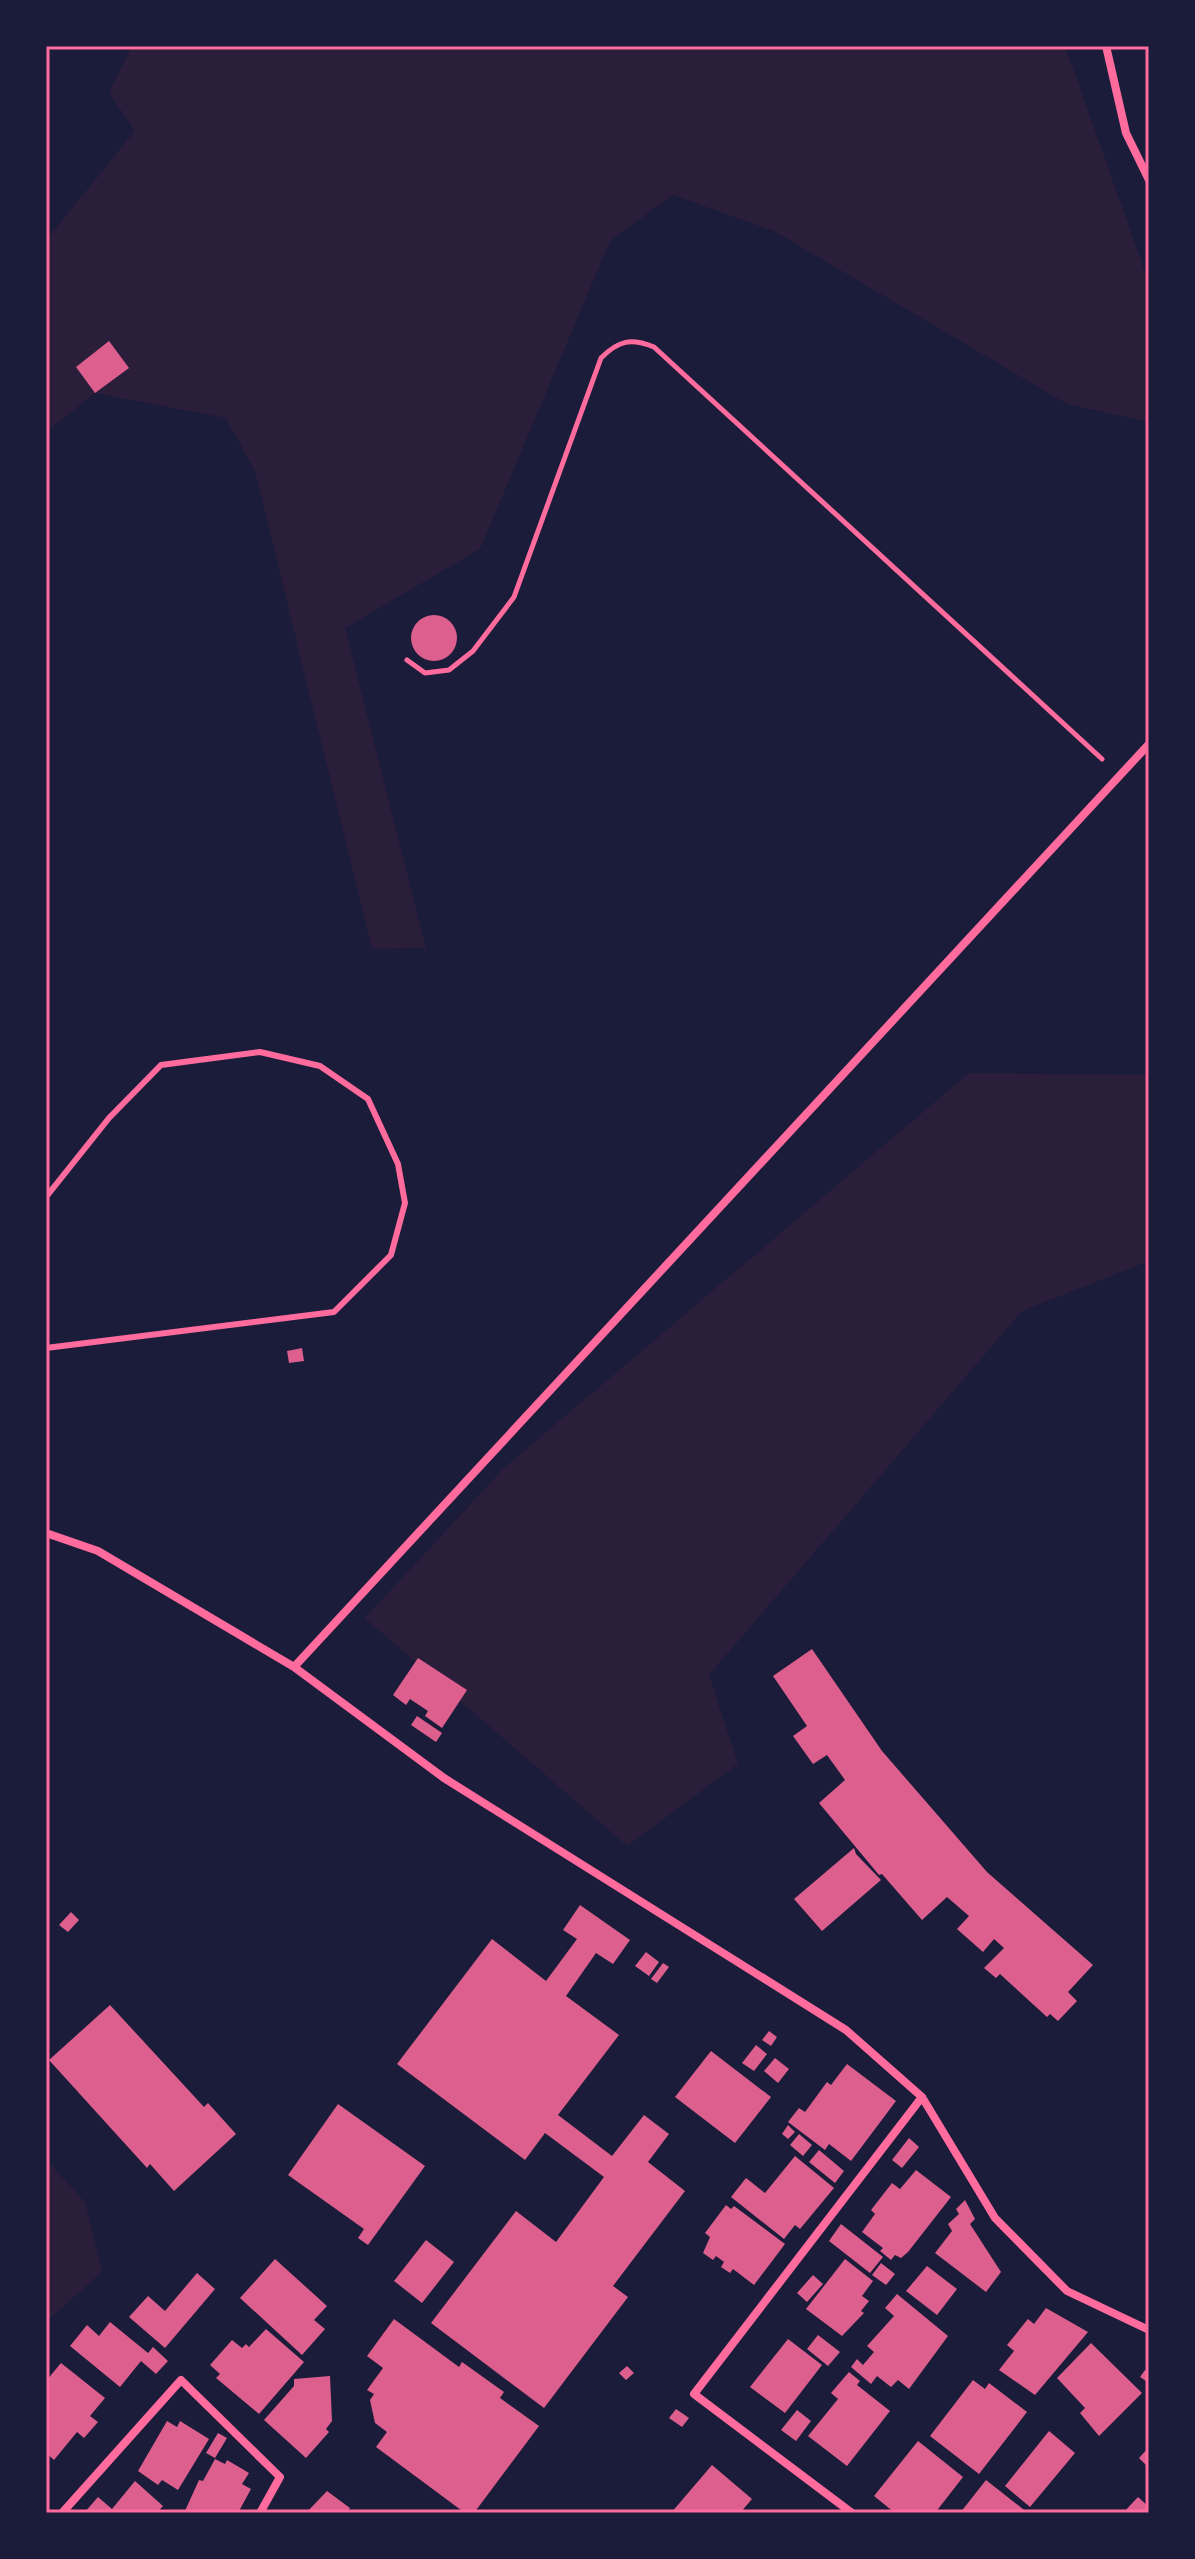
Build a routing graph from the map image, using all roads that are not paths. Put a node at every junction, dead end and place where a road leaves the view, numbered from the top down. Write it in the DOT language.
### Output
graph roads {
  1 [pos="1106,46"];
  2 [pos="1149,180"];
  3 [pos="1149,744"];
  4 [pos="46,1197"];
  5 [pos="46,1348"];
  6 [pos="46,1533"];
  7 [pos="294,1667"];
  8 [pos="922,2097"];
  9 [pos="1149,2330"];
  10 [pos="62,2513"];
  11 [pos="260,2513"];
  12 [pos="852,2513"];
  1 -- 2 [label="street"];
  3 -- 7 [label="street"];
  4 -- 5 [label="lane"];
  6 -- 7 [label="street"];
  7 -- 8 [label="street"];
  8 -- 9 [label="street"];
  8 -- 12 [label="street"];
  10 -- 11 [label="street"];
}
